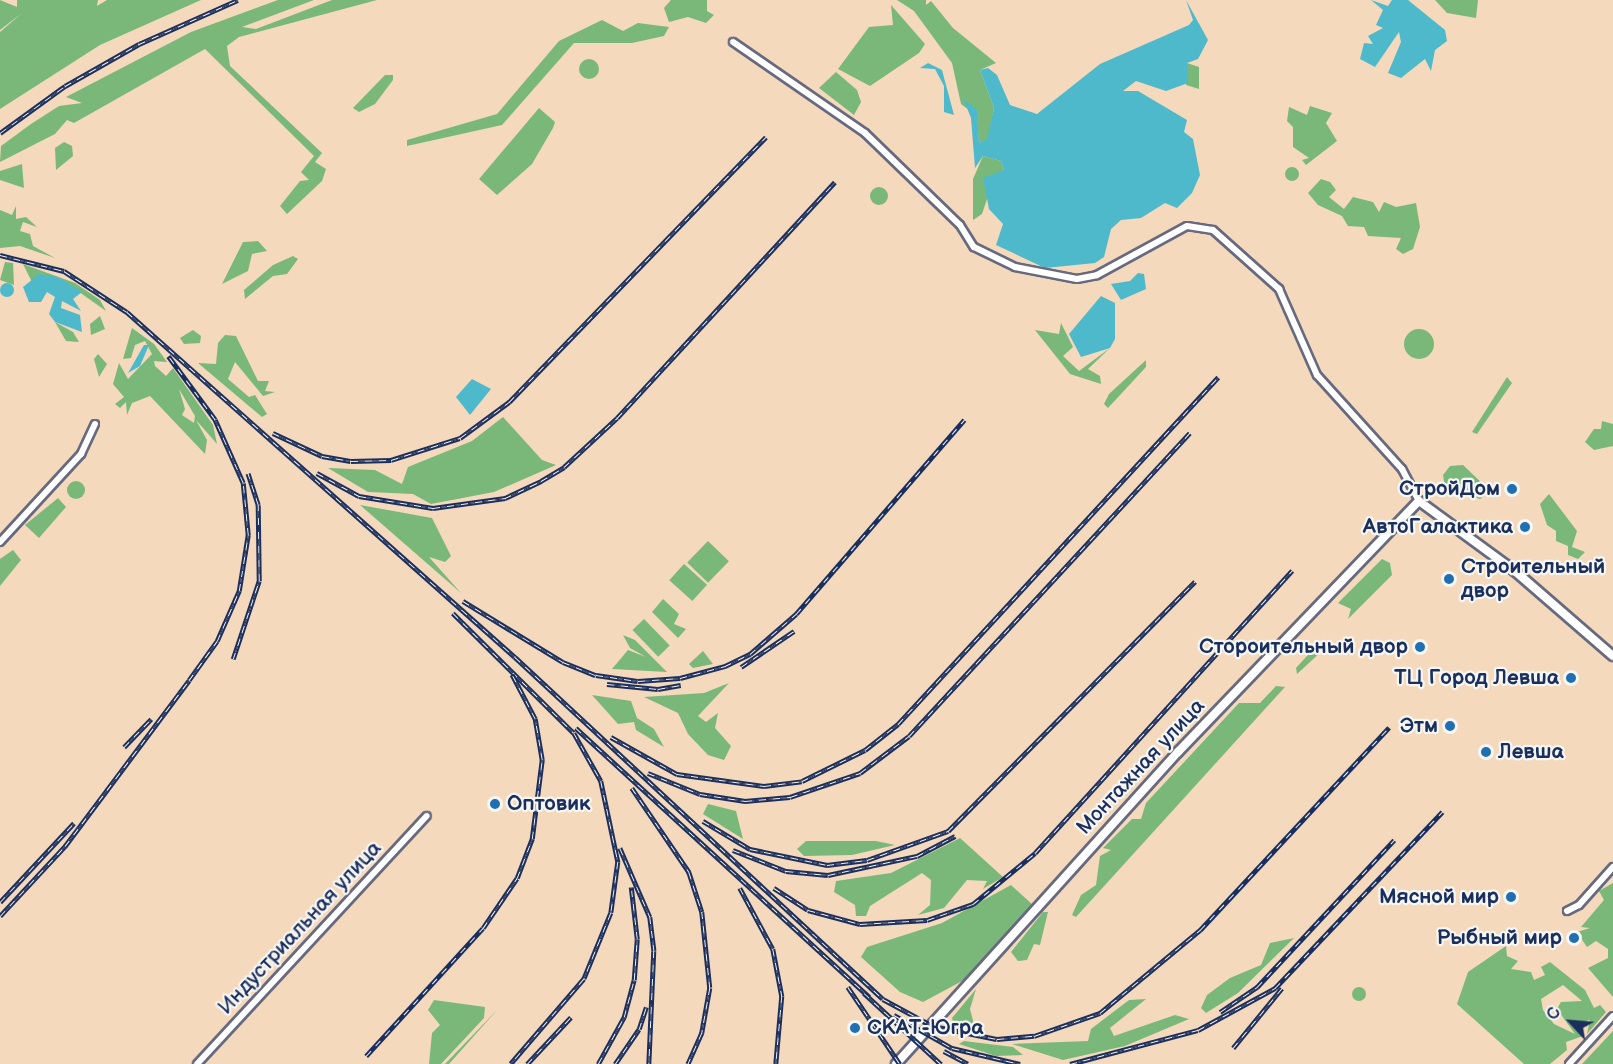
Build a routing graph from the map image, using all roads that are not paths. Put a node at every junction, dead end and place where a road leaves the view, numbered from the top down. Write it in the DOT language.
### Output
graph roads {
  1 [pos="733,42"];
  2 [pos="95,424"];
  3 [pos="1419,501"];
  4 [pos="0,542"];
  5 [pos="1613,656"];
  6 [pos="427,816"];
  7 [pos="1613,867"];
  8 [pos="1567,910"];
  9 [pos="1613,1016"];
  10 [pos="197,1064"];
  11 [pos="896,1064"];
  12 [pos="1569,1064"];
  1 -- 3 [label="street"];
  2 -- 4 [label="street"];
  3 -- 5 [label="street"];
  3 -- 11 [label="street, Монтажная улица"];
  6 -- 10 [label="street, Индустриальная улица"];
  7 -- 8 [label="street"];
  9 -- 12 [label="street"];
}
